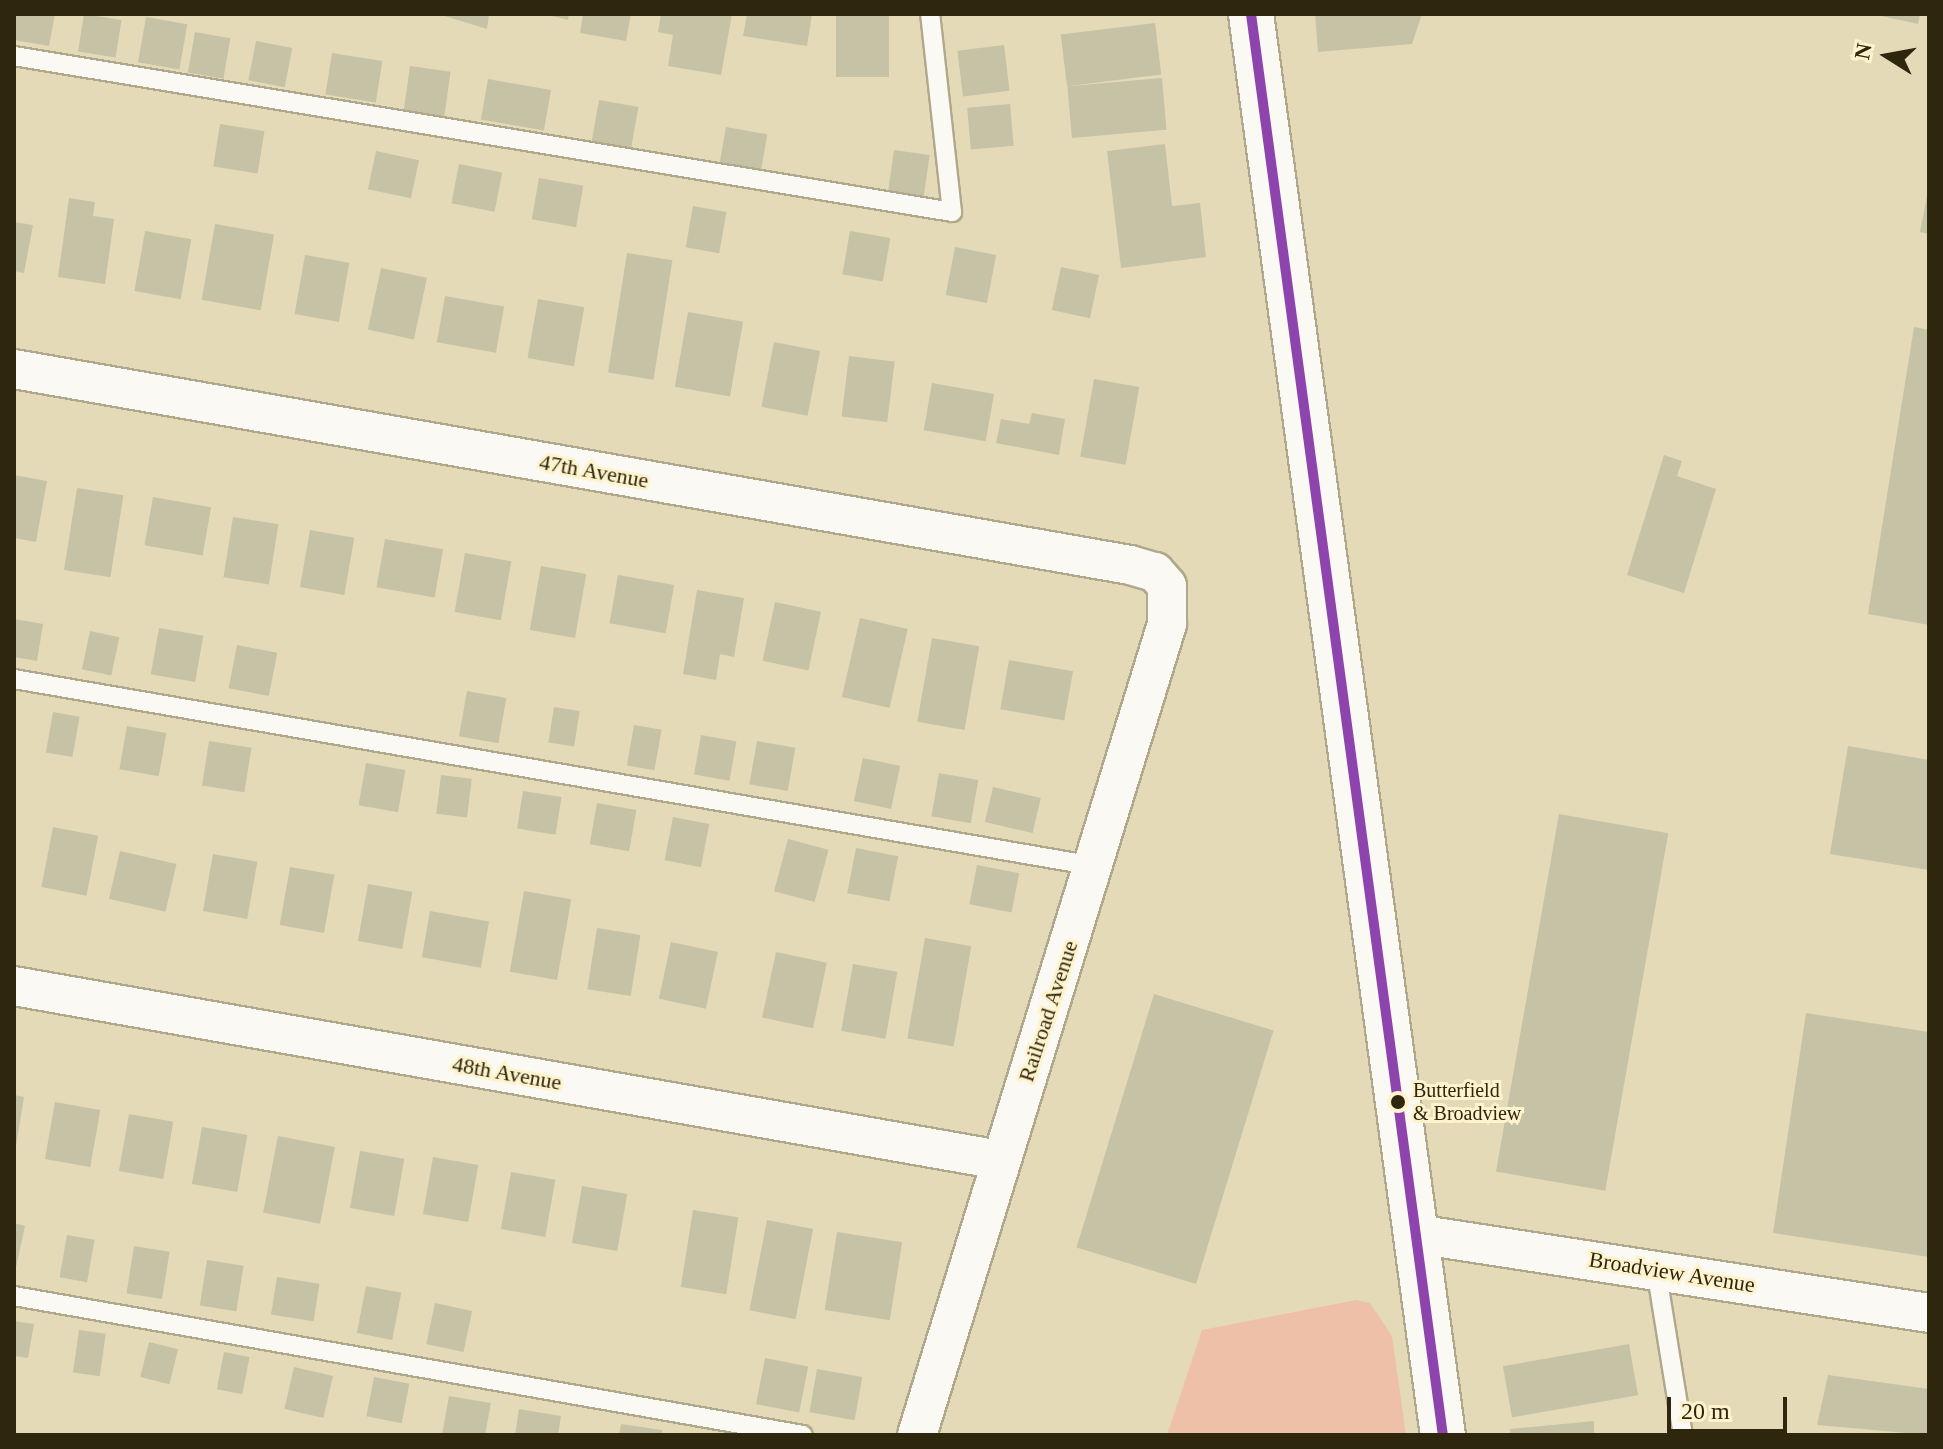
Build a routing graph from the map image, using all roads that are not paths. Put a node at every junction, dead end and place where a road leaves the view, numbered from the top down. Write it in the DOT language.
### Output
graph roads {
  1 [pos="930,14"];
  2 [pos="1251,14"];
  3 [pos="14,56"];
  4 [pos="14,369"];
  5 [pos="1167,586"];
  6 [pos="14,679"];
  7 [pos="1094,866"];
  8 [pos="14,986"];
  9 [pos="1000,1160"];
  10 [pos="1416,1234"];
  11 [pos="1656,1269"];
  12 [pos="14,1296"];
  13 [pos="1929,1313"];
  14 [pos="803,1435"];
  15 [pos="917,1435"];
  16 [pos="1443,1435"];
  17 [pos="1683,1435"];
  1 -- 3 [label="lane"];
  2 -- 10 [label="main road"];
  4 -- 5 [label="street, 47th Avenue"];
  5 -- 7 [label="street, Railroad Avenue"];
  6 -- 7 [label="lane"];
  7 -- 9 [label="street, Railroad Avenue"];
  8 -- 9 [label="street, 48th Avenue"];
  9 -- 15 [label="street, Railroad Avenue"];
  10 -- 11 [label="street, Broadview Avenue"];
  10 -- 16 [label="main road"];
  11 -- 13 [label="street, Broadview Avenue"];
  11 -- 17 [label="lane"];
  12 -- 14 [label="lane"];
}
